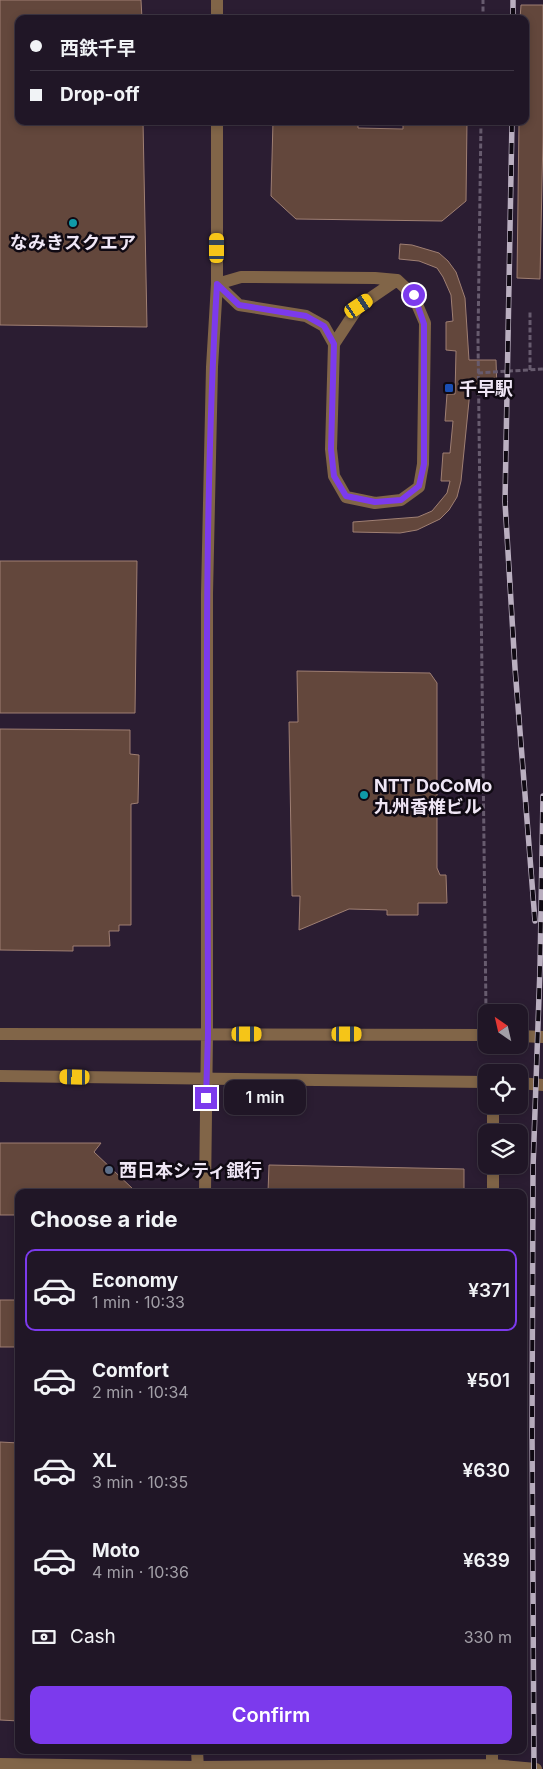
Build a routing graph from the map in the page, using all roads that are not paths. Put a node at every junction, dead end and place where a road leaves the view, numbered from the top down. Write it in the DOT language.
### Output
graph roads {
  1 [pos="217,0"];
  2 [pos="217,15"];
  3 [pos="217,125"];
  4 [pos="397,280"];
  5 [pos="217,284"];
  6 [pos="334,344"];
  7 [pos="0,1034"];
  8 [pos="208,1034"];
  9 [pos="478,1035"];
  10 [pos="528,1036"];
  11 [pos="543,1037"];
  12 [pos="0,1076"];
  13 [pos="206,1079"];
  14 [pos="478,1082"];
  15 [pos="528,1084"];
  16 [pos="543,1085"];
  17 [pos="493,1174"];
  18 [pos="205,1189"];
  19 [pos="493,1189"];
  20 [pos="197,1754"];
  21 [pos="492,1754"];
  22 [pos="0,1764"];
  23 [pos="492,1767"];
  24 [pos="198,1768"];
  25 [pos="536,1769"];
  1 -- 2 [label="street"];
  3 -- 5 [label="street"];
  4 -- 5 [label="street"];
  4 -- 6 [label="street"];
  4 -- 6 [label="street"];
  5 -- 6 [label="street"];
  5 -- 8 [label="street"];
  7 -- 8 [label="street"];
  8 -- 9 [label="street"];
  8 -- 13 [label="street"];
  10 -- 11 [label="street"];
  12 -- 13 [label="street"];
  13 -- 14 [label="street"];
  13 -- 18 [label="street"];
  15 -- 16 [label="street"];
  17 -- 19 [label="street"];
  20 -- 24 [label="street"];
  21 -- 23 [label="street"];
  22 -- 24 [label="street"];
  23 -- 24 [label="street"];
  23 -- 25 [label="street"];
}
